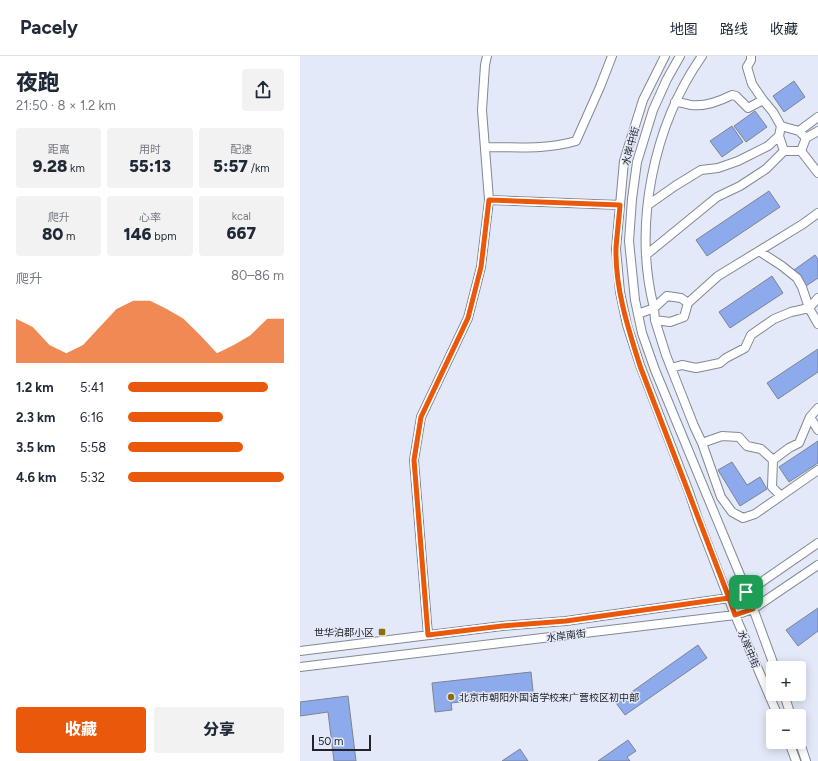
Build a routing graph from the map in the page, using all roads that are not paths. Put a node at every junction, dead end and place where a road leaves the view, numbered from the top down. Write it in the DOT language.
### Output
graph roads {
  1 [pos="487,56"];
  2 [pos="612,56"];
  3 [pos="665,56"];
  4 [pos="680,56"];
  5 [pos="702,56"];
  6 [pos="751,56"];
  7 [pos="763,100"];
  8 [pos="675,102"];
  9 [pos="818,117"];
  10 [pos="781,126"];
  11 [pos="799,131"];
  12 [pos="818,131"];
  13 [pos="778,136"];
  14 [pos="806,138"];
  15 [pos="485,147"];
  16 [pos="784,151"];
  17 [pos="801,151"];
  18 [pos="818,173"];
  19 [pos="489,200"];
  20 [pos="620,205"];
  21 [pos="648,205"];
  22 [pos="818,213"];
  23 [pos="759,251"];
  24 [pos="646,255"];
  25 [pos="818,298"];
  26 [pos="688,302"];
  27 [pos="654,308"];
  28 [pos="809,308"];
  29 [pos="638,314"];
  30 [pos="655,320"];
  31 [pos="818,324"];
  32 [pos="671,368"];
  33 [pos="818,408"];
  34 [pos="810,417"];
  35 [pos="818,430"];
  36 [pos="702,443"];
  37 [pos="773,460"];
  38 [pos="818,470"];
  39 [pos="781,496"];
  40 [pos="818,543"];
  41 [pos="818,565"];
  42 [pos="746,592"];
  43 [pos="729,598"];
  44 [pos="753,609"];
  45 [pos="735,615"];
  46 [pos="428,635"];
  47 [pos="300,651"];
  48 [pos="772,661"];
  49 [pos="300,667"];
  50 [pos="775,709"];
  51 [pos="792,749"];
  52 [pos="802,749"];
  53 [pos="796,761"];
  54 [pos="806,761"];
  1 -- 15 [label="street"];
  2 -- 15 [label="street"];
  3 -- 20 [label="street, 水岸中街"];
  4 -- 29 [label="street, 水岸中街"];
  5 -- 8 [label="street"];
  6 -- 7 [label="street"];
  7 -- 8 [label="street"];
  7 -- 10 [label="street"];
  8 -- 21 [label="street"];
  9 -- 11 [label="street"];
  10 -- 11 [label="street"];
  10 -- 13 [label="street"];
  11 -- 14 [label="street"];
  12 -- 14 [label="street"];
  13 -- 16 [label="street"];
  13 -- 21 [label="street"];
  14 -- 17 [label="street"];
  15 -- 19 [label="street"];
  16 -- 17 [label="street"];
  16 -- 24 [label="street"];
  17 -- 18 [label="street"];
  19 -- 20 [label="street"];
  19 -- 46 [label="street"];
  20 -- 43 [label="street, 水岸中街"];
  21 -- 24 [label="street"];
  22 -- 23 [label="street"];
  23 -- 26 [label="street"];
  23 -- 28 [label="street"];
  24 -- 27 [label="street"];
  25 -- 28 [label="street"];
  26 -- 27 [label="street"];
  26 -- 30 [label="street"];
  27 -- 29 [label="street"];
  27 -- 30 [label="street"];
  28 -- 31 [label="street"];
  28 -- 32 [label="street"];
  29 -- 42 [label="street, 水岸中街"];
  30 -- 32 [label="street"];
  32 -- 36 [label="street"];
  33 -- 34 [label="street"];
  34 -- 35 [label="street"];
  34 -- 37 [label="street"];
  36 -- 37 [label="street"];
  36 -- 39 [label="street"];
  37 -- 39 [label="street"];
  38 -- 39 [label="street"];
  40 -- 42 [label="street, 水岸南街"];
  41 -- 44 [label="street, 水岸南街"];
  42 -- 43 [label="street, 水岸南街"];
  42 -- 44 [label="street, 水岸中街"];
  43 -- 45 [label="street, 水岸中街"];
  43 -- 46 [label="street, 水岸南街"];
  44 -- 45 [label="street, 水岸南街"];
  44 -- 48 [label="street, 水岸中街"];
  45 -- 49 [label="street, 水岸南街"];
  45 -- 50 [label="street, 水岸中街"];
  46 -- 47 [label="street, 水岸南街"];
  51 -- 53 [label="street"];
  52 -- 54 [label="street"];
}
